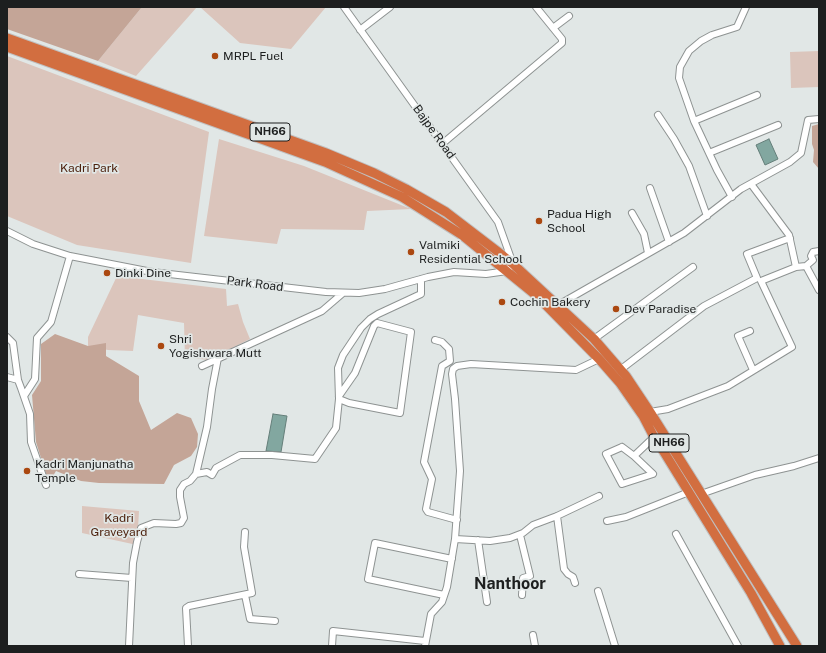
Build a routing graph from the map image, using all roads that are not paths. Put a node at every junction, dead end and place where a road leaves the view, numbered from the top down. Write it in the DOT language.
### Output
graph roads {
  1 [pos="344,7"];
  2 [pos="390,7"];
  3 [pos="536,7"];
  4 [pos="746,7"];
  5 [pos="569,16"];
  6 [pos="553,28"];
  7 [pos="360,30"];
  8 [pos="7,38"];
  9 [pos="7,47"];
  10 [pos="757,95"];
  11 [pos="658,115"];
  12 [pos="819,119"];
  13 [pos="694,122"];
  14 [pos="778,125"];
  15 [pos="442,144"];
  16 [pos="709,153"];
  17 [pos="751,184"];
  18 [pos="650,188"];
  19 [pos="732,197"];
  20 [pos="632,213"];
  21 [pos="707,216"];
  22 [pos="7,231"];
  23 [pos="790,238"];
  24 [pos="668,242"];
  25 [pos="819,251"];
  26 [pos="648,253"];
  27 [pos="70,256"];
  28 [pos="513,264"];
  29 [pos="806,266"];
  30 [pos="693,267"];
  31 [pos="796,267"];
  32 [pos="507,271"];
  33 [pos="421,279"];
  34 [pos="819,290"];
  35 [pos="343,293"];
  36 [pos="558,305"];
  37 [pos="750,331"];
  38 [pos="7,337"];
  39 [pos="594,339"];
  40 [pos="435,340"];
  41 [pos="218,358"];
  42 [pos="599,359"];
  43 [pos="202,366"];
  44 [pos="620,370"];
  45 [pos="753,370"];
  46 [pos="7,377"];
  47 [pos="18,380"];
  48 [pos="24,396"];
  49 [pos="339,398"];
  50 [pos="650,412"];
  51 [pos="654,437"];
  52 [pos="634,456"];
  53 [pos="819,458"];
  54 [pos="196,474"];
  55 [pos="46,485"];
  56 [pos="689,492"];
  57 [pos="701,494"];
  58 [pos="599,496"];
  59 [pos="557,516"];
  60 [pos="457,520"];
  61 [pos="607,521"];
  62 [pos="245,532"];
  63 [pos="676,534"];
  64 [pos="520,535"];
  65 [pos="455,539"];
  66 [pos="478,540"];
  67 [pos="452,559"];
  68 [pos="79,574"];
  69 [pos="132,578"];
  70 [pos="575,583"];
  71 [pos="598,591"];
  72 [pos="245,595"];
  73 [pos="444,595"];
  74 [pos="522,595"];
  75 [pos="487,602"];
  76 [pos="275,621"];
  77 [pos="533,635"];
  78 [pos="425,643"];
  79 [pos="129,646"];
  80 [pos="188,646"];
  81 [pos="332,646"];
  82 [pos="535,646"];
  83 [pos="615,646"];
  84 [pos="738,646"];
  85 [pos="780,646"];
  86 [pos="797,646"];
  1 -- 7 [label="street, Bajpe Road"];
  2 -- 7 [label="street"];
  3 -- 6 [label="street"];
  4 -- 13 [label="street"];
  5 -- 6 [label="street"];
  6 -- 15 [label="street"];
  7 -- 15 [label="street, Bajpe Road"];
  8 -- 28 [label="highway, NH66"];
  9 -- 32 [label="highway, NH66"];
  10 -- 13 [label="street"];
  11 -- 21 [label="street"];
  12 -- 17 [label="street"];
  13 -- 16 [label="street"];
  14 -- 16 [label="street"];
  15 -- 28 [label="street, Bajpe Road"];
  16 -- 19 [label="street"];
  17 -- 19 [label="street"];
  17 -- 23 [label="street"];
  18 -- 24 [label="street"];
  19 -- 21 [label="street"];
  20 -- 26 [label="street"];
  21 -- 24 [label="street"];
  22 -- 27 [label="street, Park Road"];
  23 -- 31 [label="street"];
  23 -- 44 [label="street"];
  24 -- 26 [label="street"];
  25 -- 29 [label="street"];
  26 -- 36 [label="street"];
  27 -- 35 [label="street, Park Road"];
  27 -- 48 [label="street"];
  28 -- 32 [label="street"];
  28 -- 36 [label="highway, NH66"];
  29 -- 31 [label="street"];
  29 -- 34 [label="street"];
  30 -- 39 [label="street"];
  31 -- 45 [label="street"];
  32 -- 33 [label="street, Park Road"];
  32 -- 42 [label="highway, NH66"];
  33 -- 35 [label="street, Park Road"];
  33 -- 49 [label="street"];
  35 -- 41 [label="street"];
  36 -- 39 [label="highway, NH66"];
  37 -- 45 [label="street"];
  38 -- 47 [label="street"];
  39 -- 44 [label="highway, NH66"];
  40 -- 60 [label="street"];
  41 -- 43 [label="street"];
  41 -- 54 [label="street"];
  42 -- 51 [label="highway, NH66"];
  42 -- 60 [label="street"];
  44 -- 50 [label="highway, NH66"];
  45 -- 50 [label="street"];
  46 -- 47 [label="street"];
  47 -- 48 [label="street"];
  48 -- 55 [label="street"];
  49 -- 49 [label="street"];
  49 -- 54 [label="street"];
  50 -- 57 [label="highway, NH66"];
  51 -- 52 [label="street"];
  51 -- 56 [label="highway, NH66"];
  52 -- 52 [label="street"];
  53 -- 57 [label="street"];
  54 -- 69 [label="street"];
  56 -- 61 [label="street"];
  56 -- 85 [label="highway, NH66"];
  57 -- 86 [label="highway, NH66"];
  58 -- 59 [label="street"];
  59 -- 64 [label="street"];
  59 -- 70 [label="street"];
  60 -- 65 [label="street"];
  62 -- 72 [label="street"];
  63 -- 84 [label="street"];
  64 -- 66 [label="street"];
  64 -- 74 [label="street"];
  65 -- 66 [label="street"];
  65 -- 67 [label="street"];
  66 -- 75 [label="street"];
  67 -- 73 [label="street"];
  67 -- 73 [label="street"];
  68 -- 69 [label="street"];
  69 -- 79 [label="street"];
  71 -- 83 [label="street"];
  72 -- 76 [label="street"];
  72 -- 80 [label="street"];
  73 -- 78 [label="street"];
  77 -- 82 [label="street"];
  78 -- 81 [label="street"];
}
